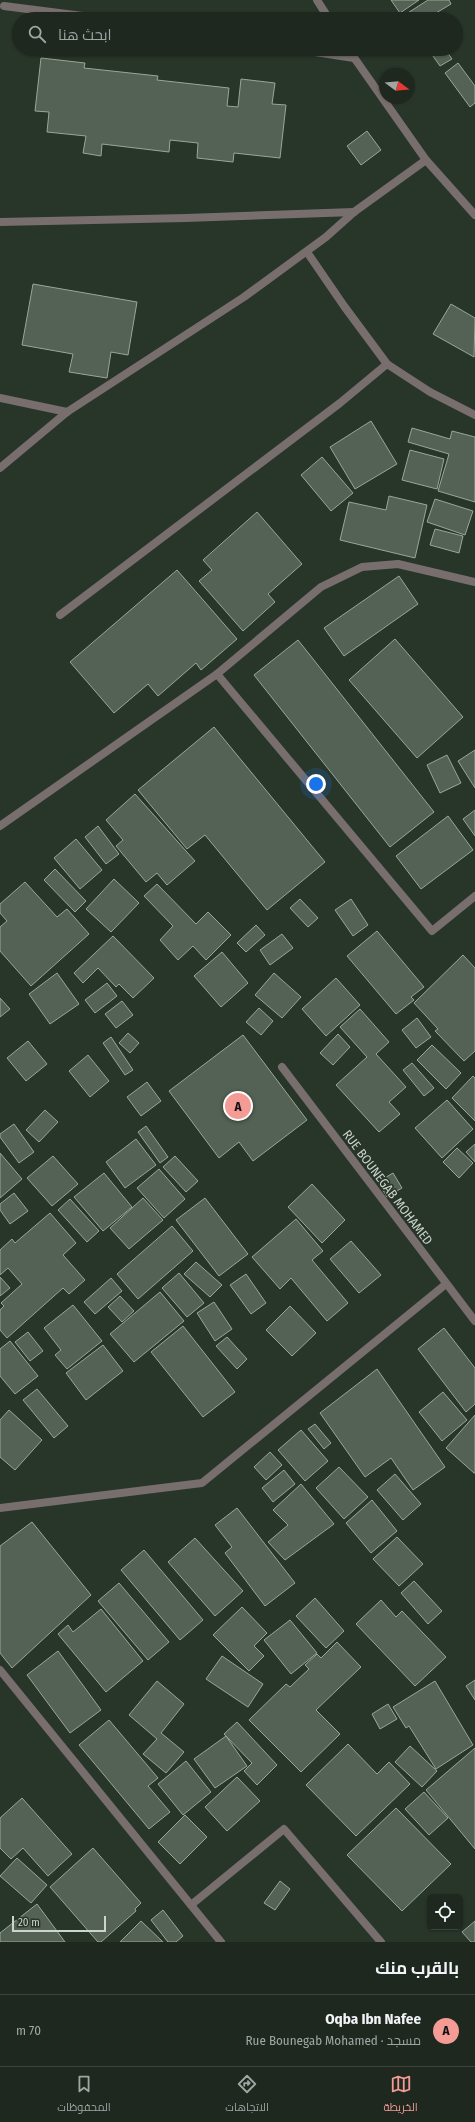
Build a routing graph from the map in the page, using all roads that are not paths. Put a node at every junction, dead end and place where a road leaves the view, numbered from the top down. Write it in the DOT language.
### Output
graph roads {
  1 [pos="317,0"];
  2 [pos="4,6"];
  3 [pos="51,12"];
  4 [pos="325,12"];
  5 [pos="341,56"];
  6 [pos="354,58"];
  7 [pos="426,160"];
  8 [pos="354,212"];
  9 [pos="475,215"];
  10 [pos="0,222"];
  11 [pos="307,252"];
  12 [pos="387,364"];
  13 [pos="0,398"];
  14 [pos="67,412"];
  15 [pos="475,415"];
  16 [pos="0,468"];
  17 [pos="475,582"];
  18 [pos="60,615"];
  19 [pos="218,674"];
  20 [pos="0,826"];
  21 [pos="475,896"];
  22 [pos="282,1067"];
  23 [pos="446,1284"];
  24 [pos="475,1321"];
  25 [pos="0,1508"];
  26 [pos="0,1670"];
  27 [pos="191,1905"];
  28 [pos="221,1942"];
  29 [pos="381,1942"];
  1 -- 4 [label="street"];
  2 -- 3 [label="street"];
  5 -- 6 [label="street"];
  6 -- 7 [label="street"];
  7 -- 8 [label="street"];
  7 -- 9 [label="street"];
  8 -- 10 [label="street"];
  8 -- 11 [label="street"];
  11 -- 12 [label="street"];
  11 -- 14 [label="street"];
  12 -- 15 [label="street"];
  12 -- 18 [label="street"];
  13 -- 14 [label="street"];
  14 -- 16 [label="street"];
  17 -- 19 [label="street"];
  19 -- 20 [label="street"];
  19 -- 21 [label="street"];
  22 -- 23 [label="street, RUE BOUNEGAB MOHAMED"];
  23 -- 24 [label="street, RUE BOUNEGAB MOHAMED"];
  23 -- 25 [label="street"];
  26 -- 27 [label="street"];
  27 -- 28 [label="street"];
  27 -- 29 [label="street"];
}
